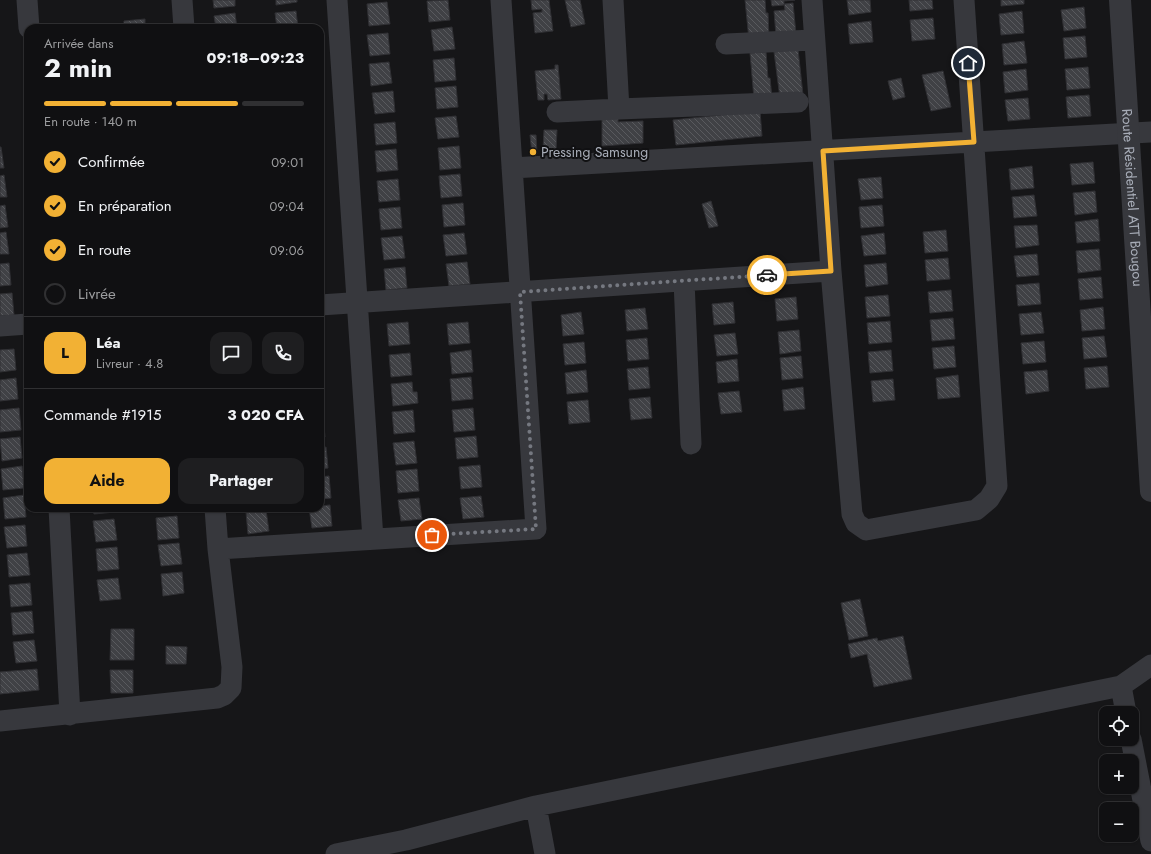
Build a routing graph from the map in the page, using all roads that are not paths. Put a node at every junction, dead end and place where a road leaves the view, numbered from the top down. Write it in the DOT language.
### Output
graph roads {
  1 [pos="27,0"];
  2 [pos="182,0"];
  3 [pos="338,0"];
  4 [pos="501,0"];
  5 [pos="613,0"];
  6 [pos="812,0"];
  7 [pos="964,0"];
  8 [pos="1120,0"];
  9 [pos="29,24"];
  10 [pos="184,24"];
  11 [pos="814,40"];
  12 [pos="726,44"];
  13 [pos="798,102"];
  14 [pos="619,109"];
  15 [pos="557,112"];
  16 [pos="1151,132"];
  17 [pos="1129,133"];
  18 [pos="974,142"];
  19 [pos="823,151"];
  20 [pos="512,168"];
  21 [pos="831,271"];
  22 [pos="684,280"];
  23 [pos="520,292"];
  24 [pos="358,303"];
  25 [pos="324,305"];
  26 [pos="24,324"];
  27 [pos="0,326"];
  28 [pos="691,444"];
  29 [pos="1151,491"];
  30 [pos="58,512"];
  31 [pos="215,512"];
  32 [pos="373,539"];
  33 [pos="218,549"];
  34 [pos="1151,665"];
  35 [pos="1121,686"];
  36 [pos="1125,706"];
  37 [pos="70,715"];
  38 [pos="0,721"];
  39 [pos="1132,746"];
  40 [pos="536,806"];
  41 [pos="1151,841"];
  42 [pos="336,854"];
  43 [pos="545,854"];
  1 -- 9 [label="street"];
  2 -- 10 [label="street"];
  3 -- 24 [label="street"];
  4 -- 20 [label="street"];
  5 -- 14 [label="street"];
  6 -- 11 [label="street"];
  7 -- 18 [label="street"];
  8 -- 17 [label="street, Route Résidentiel ATT Bougou"];
  11 -- 12 [label="street"];
  11 -- 19 [label="street"];
  13 -- 14 [label="street"];
  14 -- 15 [label="street"];
  16 -- 17 [label="street"];
  17 -- 18 [label="street"];
  17 -- 29 [label="street, Route Résidentiel ATT Bougou"];
  18 -- 19 [label="street"];
  18 -- 21 [label="street"];
  19 -- 20 [label="street"];
  19 -- 21 [label="street"];
  20 -- 23 [label="street"];
  21 -- 22 [label="street"];
  22 -- 23 [label="street"];
  22 -- 28 [label="street"];
  23 -- 24 [label="street"];
  23 -- 32 [label="street"];
  24 -- 25 [label="street"];
  24 -- 32 [label="street"];
  26 -- 27 [label="street"];
  30 -- 37 [label="street"];
  31 -- 33 [label="street"];
  32 -- 33 [label="street"];
  33 -- 37 [label="street"];
  34 -- 35 [label="street"];
  35 -- 36 [label="street"];
  35 -- 40 [label="street"];
  37 -- 38 [label="street"];
  39 -- 41 [label="street"];
  40 -- 42 [label="street"];
  40 -- 43 [label="street"];
}
